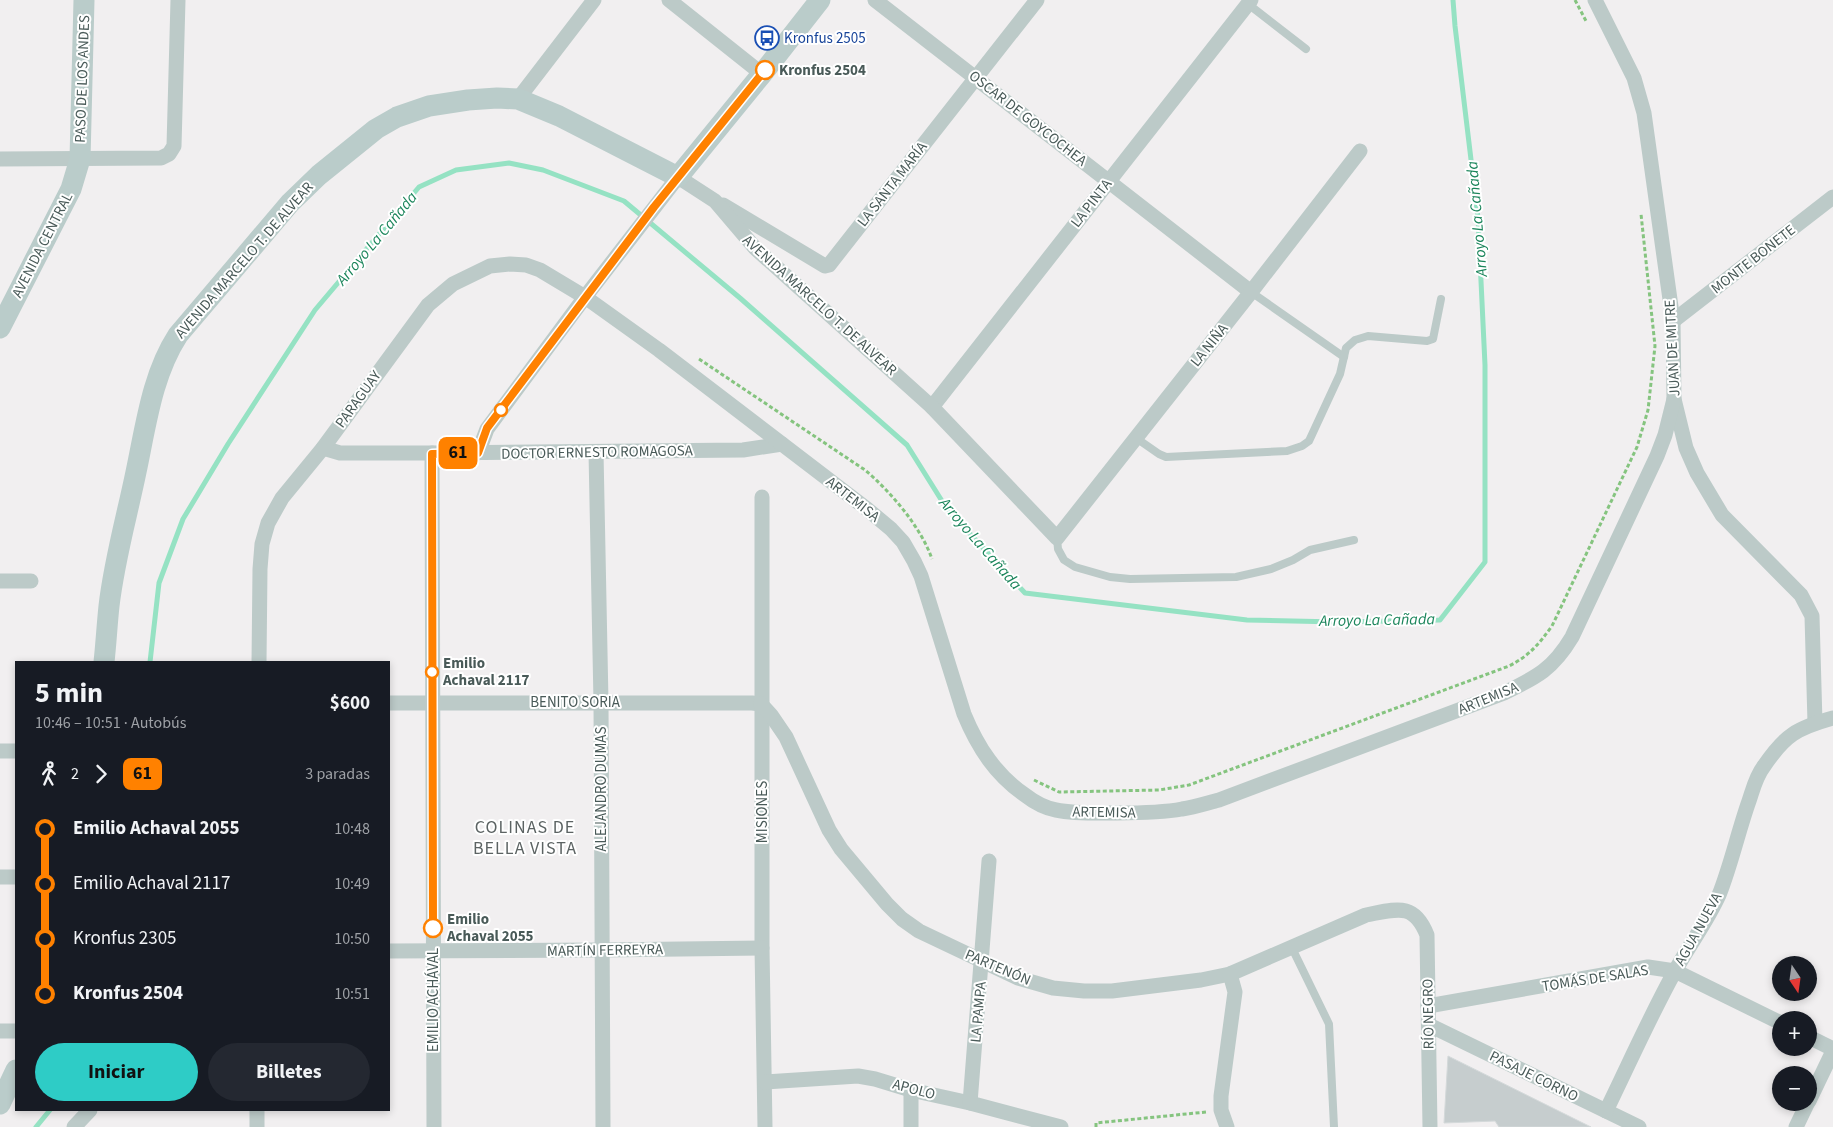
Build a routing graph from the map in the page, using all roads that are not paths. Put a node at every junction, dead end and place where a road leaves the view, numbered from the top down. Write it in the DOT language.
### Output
graph roads {
  1 [pos="84,0"];
  2 [pos="178,0"];
  3 [pos="594,0"];
  4 [pos="669,0"];
  5 [pos="820,0"];
  6 [pos="876,0"];
  7 [pos="1037,0"];
  8 [pos="1595,0"];
  9 [pos="1250,2"];
  10 [pos="1306,49"];
  11 [pos="762,74"];
  12 [pos="976,77"];
  13 [pos="518,99"];
  14 [pos="1360,151"];
  15 [pos="0,159"];
  16 [pos="80,159"];
  17 [pos="678,177"];
  18 [pos="1108,181"];
  19 [pos="1833,197"];
  20 [pos="715,201"];
  21 [pos="1251,292"];
  22 [pos="584,297"];
  23 [pos="1441,299"];
  24 [pos="1673,322"];
  25 [pos="0,328"];
  26 [pos="1344,357"];
  27 [pos="1674,399"];
  28 [pos="932,407"];
  29 [pos="1136,438"];
  30 [pos="782,444"];
  31 [pos="323,448"];
  32 [pos="596,452"];
  33 [pos="478,453"];
  34 [pos="432,454"];
  35 [pos="762,498"];
  36 [pos="1057,538"];
  37 [pos="1354,540"];
  38 [pos="0,581"];
  39 [pos="31,581"];
  40 [pos="104,661"];
  41 [pos="259,661"];
  42 [pos="601,702"];
  43 [pos="390,703"];
  44 [pos="432,703"];
  45 [pos="761,704"];
  46 [pos="1833,718"];
  47 [pos="1815,723"];
  48 [pos="0,751"];
  49 [pos="15,751"];
  50 [pos="989,861"];
  51 [pos="0,877"];
  52 [pos="15,877"];
  53 [pos="1406,910"];
  54 [pos="762,948"];
  55 [pos="1292,948"];
  56 [pos="601,950"];
  57 [pos="390,951"];
  58 [pos="433,951"];
  59 [pos="982,961"];
  60 [pos="1674,971"];
  61 [pos="1230,974"];
  62 [pos="1428,1006"];
  63 [pos="1772,1019"];
  64 [pos="1429,1025"];
  65 [pos="0,1031"];
  66 [pos="15,1031"];
  67 [pos="1817,1041"];
  68 [pos="1833,1050"];
  69 [pos="15,1072"];
  70 [pos="764,1082"];
  71 [pos="1817,1083"];
  72 [pos="911,1090"];
  73 [pos="970,1103"];
  74 [pos="0,1104"];
  75 [pos="89,1111"];
  76 [pos="257,1111"];
  77 [pos="1606,1111"];
  78 [pos="1804,1111"];
  79 [pos="74,1127"];
  80 [pos="257,1127"];
  81 [pos="434,1127"];
  82 [pos="603,1127"];
  83 [pos="765,1127"];
  84 [pos="911,1127"];
  85 [pos="1061,1127"];
  86 [pos="1227,1127"];
  87 [pos="1334,1127"];
  88 [pos="1430,1127"];
  89 [pos="1640,1127"];
  90 [pos="1796,1127"];
  1 -- 16 [label="main road, PASO DE LOS ANDES"];
  2 -- 16 [label="street"];
  3 -- 13 [label="street"];
  4 -- 11 [label="street"];
  5 -- 11 [label="main road"];
  6 -- 12 [label="street, OSCAR DE GOYCOCHEA"];
  7 -- 12 [label="street, LA SANTA MARÍA"];
  8 -- 24 [label="street, JUAN DE MITRE"];
  9 -- 10 [label="lane"];
  9 -- 18 [label="street, LA PINTA"];
  11 -- 17 [label="main road"];
  12 -- 18 [label="street, OSCAR DE GOYCOCHEA"];
  12 -- 20 [label="street, LA SANTA MARÍA"];
  13 -- 17 [label="main road, AVENIDA MARCELO T. DE ALVEAR"];
  13 -- 40 [label="main road, AVENIDA MARCELO T. DE ALVEAR"];
  14 -- 21 [label="street, LA NIÑA"];
  15 -- 16 [label="street"];
  16 -- 25 [label="main road, AVENIDA CENTRAL"];
  17 -- 20 [label="street, AVENIDA MARCELO T. DE ALVEAR"];
  17 -- 22 [label="street"];
  18 -- 21 [label="street, OSCAR DE GOYCOCHEA"];
  18 -- 28 [label="street, LA PINTA"];
  19 -- 24 [label="street, MONTE BONETE"];
  20 -- 28 [label="street, AVENIDA MARCELO T. DE ALVEAR"];
  21 -- 26 [label="lane"];
  21 -- 29 [label="street, LA NIÑA"];
  22 -- 30 [label="street, ARTEMISA"];
  22 -- 31 [label="street, PARAGUAY"];
  22 -- 33 [label="street"];
  23 -- 26 [label="lane"];
  24 -- 27 [label="street, JUAN DE MITRE"];
  26 -- 29 [label="lane"];
  27 -- 30 [label="street, ARTEMISA"];
  27 -- 47 [label="street, JUAN DE MITRE"];
  28 -- 36 [label="street, AVENIDA MARCELO T. DE ALVEAR"];
  29 -- 36 [label="street, LA NIÑA"];
  30 -- 32 [label="street, DOCTOR ERNESTO ROMAGOSA"];
  31 -- 34 [label="street, DOCTOR ERNESTO ROMAGOSA"];
  31 -- 41 [label="street, PARAGUAY"];
  32 -- 33 [label="street, DOCTOR ERNESTO ROMAGOSA"];
  32 -- 42 [label="street, ALEJANDRO DUMAS"];
  33 -- 34 [label="street, DOCTOR ERNESTO ROMAGOSA"];
  34 -- 44 [label="street, EMILIO ACHÁVAL"];
  35 -- 45 [label="street, MISIONES"];
  36 -- 37 [label="lane"];
  38 -- 39 [label="street"];
  42 -- 44 [label="street, BENITO SORIA"];
  42 -- 45 [label="street, BENITO SORIA"];
  42 -- 56 [label="street, ALEJANDRO DUMAS"];
  43 -- 44 [label="street, BENITO SORIA"];
  44 -- 58 [label="street, EMILIO ACHÁVAL"];
  45 -- 54 [label="street, MISIONES"];
  45 -- 59 [label="street, PARTENÓN"];
  46 -- 47 [label="street, AGUA NUEVA"];
  47 -- 60 [label="street, AGUA NUEVA"];
  48 -- 49 [label="street"];
  50 -- 59 [label="street, LA PAMPA"];
  51 -- 52 [label="street"];
  53 -- 55 [label="street, PARTENÓN"];
  53 -- 62 [label="street, RÍO NEGRO"];
  54 -- 56 [label="street, MARTÍN FERREYRA"];
  54 -- 70 [label="street, MISIONES"];
  55 -- 61 [label="street, PARTENÓN"];
  55 -- 87 [label="lane"];
  56 -- 58 [label="street, MARTÍN FERREYRA"];
  56 -- 82 [label="street, ALEJANDRO DUMAS"];
  57 -- 58 [label="street, MARTÍN FERREYRA"];
  58 -- 81 [label="street, EMILIO ACHÁVAL"];
  59 -- 61 [label="street, PARTENÓN"];
  59 -- 73 [label="street, LA PAMPA"];
  60 -- 62 [label="street, TOMÁS DE SALAS"];
  60 -- 63 [label="street, TOMÁS DE SALAS"];
  60 -- 77 [label="street, AGUA NUEVA"];
  61 -- 86 [label="street"];
  62 -- 64 [label="street, RÍO NEGRO"];
  64 -- 77 [label="street, PASAJE CORNO"];
  64 -- 88 [label="street, RÍO NEGRO"];
  65 -- 66 [label="street"];
  67 -- 68 [label="street"];
  68 -- 71 [label="street"];
  69 -- 74 [label="main road"];
  70 -- 72 [label="street, APOLO"];
  70 -- 83 [label="street, MISIONES"];
  72 -- 73 [label="street, APOLO"];
  72 -- 84 [label="street"];
  73 -- 85 [label="street, APOLO"];
  75 -- 79 [label="street"];
  76 -- 80 [label="street"];
  77 -- 89 [label="street, PASAJE CORNO"];
  78 -- 90 [label="street"];
}
